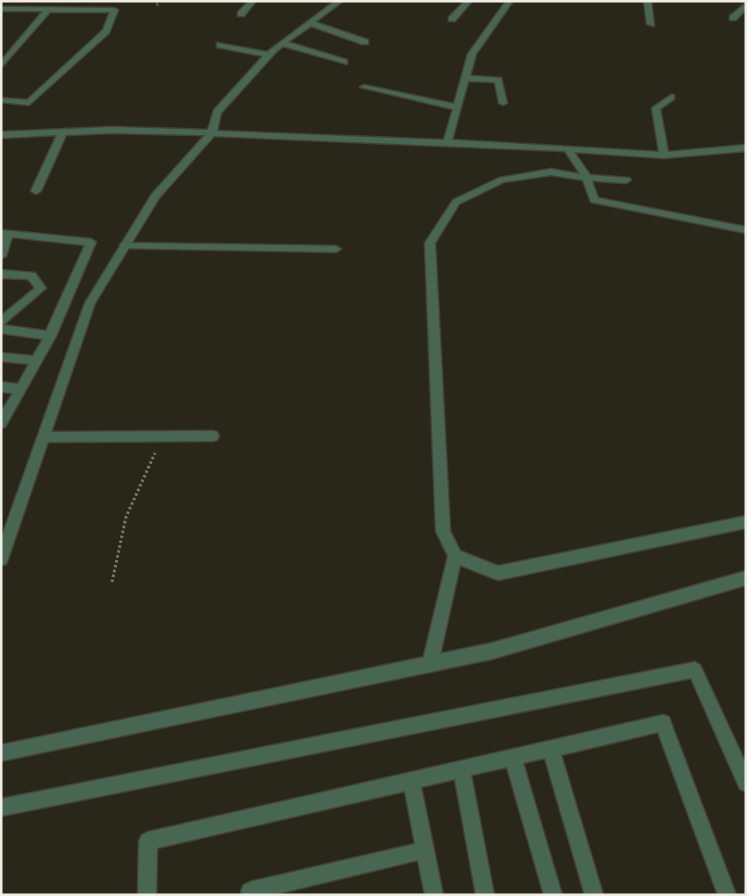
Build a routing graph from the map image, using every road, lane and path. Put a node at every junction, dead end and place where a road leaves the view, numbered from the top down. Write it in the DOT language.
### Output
graph roads {
  1 [pos="156,1"];
  2 [pos="253,1"];
  3 [pos="340,1"];
  4 [pos="469,1"];
  5 [pos="510,1"];
  6 [pos="647,1"];
  7 [pos="746,5"];
  8 [pos="158,6"];
  9 [pos="1,9"];
  10 [pos="48,10"];
  11 [pos="241,14"];
  12 [pos="733,18"];
  13 [pos="452,19"];
  14 [pos="310,23"];
  15 [pos="651,24"];
  16 [pos="365,42"];
  17 [pos="282,43"];
  18 [pos="220,45"];
  19 [pos="268,55"];
  20 [pos="344,62"];
  21 [pos="1,66"];
  22 [pos="465,78"];
  23 [pos="364,87"];
  24 [pos="671,96"];
  25 [pos="1,100"];
  26 [pos="503,103"];
  27 [pos="457,107"];
  28 [pos="62,133"];
  29 [pos="212,133"];
  30 [pos="1,134"];
  31 [pos="447,143"];
  32 [pos="746,148"];
  33 [pos="568,150"];
  34 [pos="664,155"];
  35 [pos="587,178"];
  36 [pos="626,180"];
  37 [pos="36,191"];
  38 [pos="746,230"];
  39 [pos="5,233"];
  40 [pos="124,246"];
  41 [pos="336,249"];
  42 [pos="1,256"];
  43 [pos="1,274"];
  44 [pos="1,322"];
  45 [pos="1,329"];
  46 [pos="50,336"];
  47 [pos="1,357"];
  48 [pos="37,360"];
  49 [pos="1,386"];
  50 [pos="21,389"];
  51 [pos="1,423"];
  52 [pos="213,436"];
  53 [pos="44,437"];
  54 [pos="162,437"];
  55 [pos="746,522"];
  56 [pos="455,556"];
  57 [pos="1,558"];
  58 [pos="746,578"];
  59 [pos="112,582"];
  60 [pos="430,664"];
  61 [pos="551,749"];
  62 [pos="1,753"];
  63 [pos="513,758"];
  64 [pos="461,769"];
  65 [pos="411,781"];
  66 [pos="746,783"];
  67 [pos="1,808"];
  68 [pos="425,850"];
  69 [pos="147,895"];
  70 [pos="251,895"];
  71 [pos="434,895"];
  72 [pos="485,895"];
  73 [pos="553,895"];
  74 [pos="594,895"];
  75 [pos="727,895"];
  1 -- 8 [label="path"];
  2 -- 11 [label="street"];
  3 -- 14 [label="street"];
  4 -- 13 [label="street"];
  5 -- 22 [label="street"];
  6 -- 15 [label="street"];
  7 -- 12 [label="street"];
  9 -- 10 [label="street"];
  10 -- 21 [label="street"];
  10 -- 25 [label="street"];
  14 -- 16 [label="street"];
  14 -- 17 [label="street"];
  17 -- 19 [label="street"];
  17 -- 20 [label="street"];
  18 -- 19 [label="street"];
  19 -- 29 [label="street"];
  22 -- 26 [label="street"];
  22 -- 27 [label="street"];
  23 -- 27 [label="street"];
  24 -- 34 [label="street"];
  27 -- 31 [label="street"];
  28 -- 29 [label="street"];
  28 -- 30 [label="street"];
  28 -- 37 [label="street"];
  29 -- 31 [label="street"];
  29 -- 40 [label="street"];
  31 -- 33 [label="street"];
  32 -- 34 [label="street"];
  33 -- 34 [label="street"];
  33 -- 35 [label="street"];
  35 -- 36 [label="street"];
  35 -- 38 [label="street"];
  35 -- 56 [label="street"];
  39 -- 42 [label="street"];
  39 -- 46 [label="street"];
  40 -- 41 [label="street"];
  40 -- 53 [label="street"];
  43 -- 44 [label="street"];
  45 -- 46 [label="street"];
  46 -- 48 [label="street"];
  47 -- 48 [label="street"];
  48 -- 50 [label="street"];
  49 -- 50 [label="street"];
  50 -- 51 [label="street"];
  52 -- 54 [label="street"];
  53 -- 54 [label="street"];
  53 -- 57 [label="street"];
  54 -- 59 [label="path"];
  55 -- 56 [label="street"];
  56 -- 60 [label="street"];
  58 -- 60 [label="street"];
  60 -- 62 [label="street"];
  61 -- 63 [label="street"];
  61 -- 74 [label="street"];
  61 -- 75 [label="street"];
  63 -- 64 [label="street"];
  63 -- 73 [label="street"];
  64 -- 65 [label="street"];
  64 -- 72 [label="street"];
  65 -- 68 [label="street"];
  65 -- 69 [label="street"];
  66 -- 67 [label="street"];
  68 -- 70 [label="street"];
  68 -- 71 [label="street"];
}
